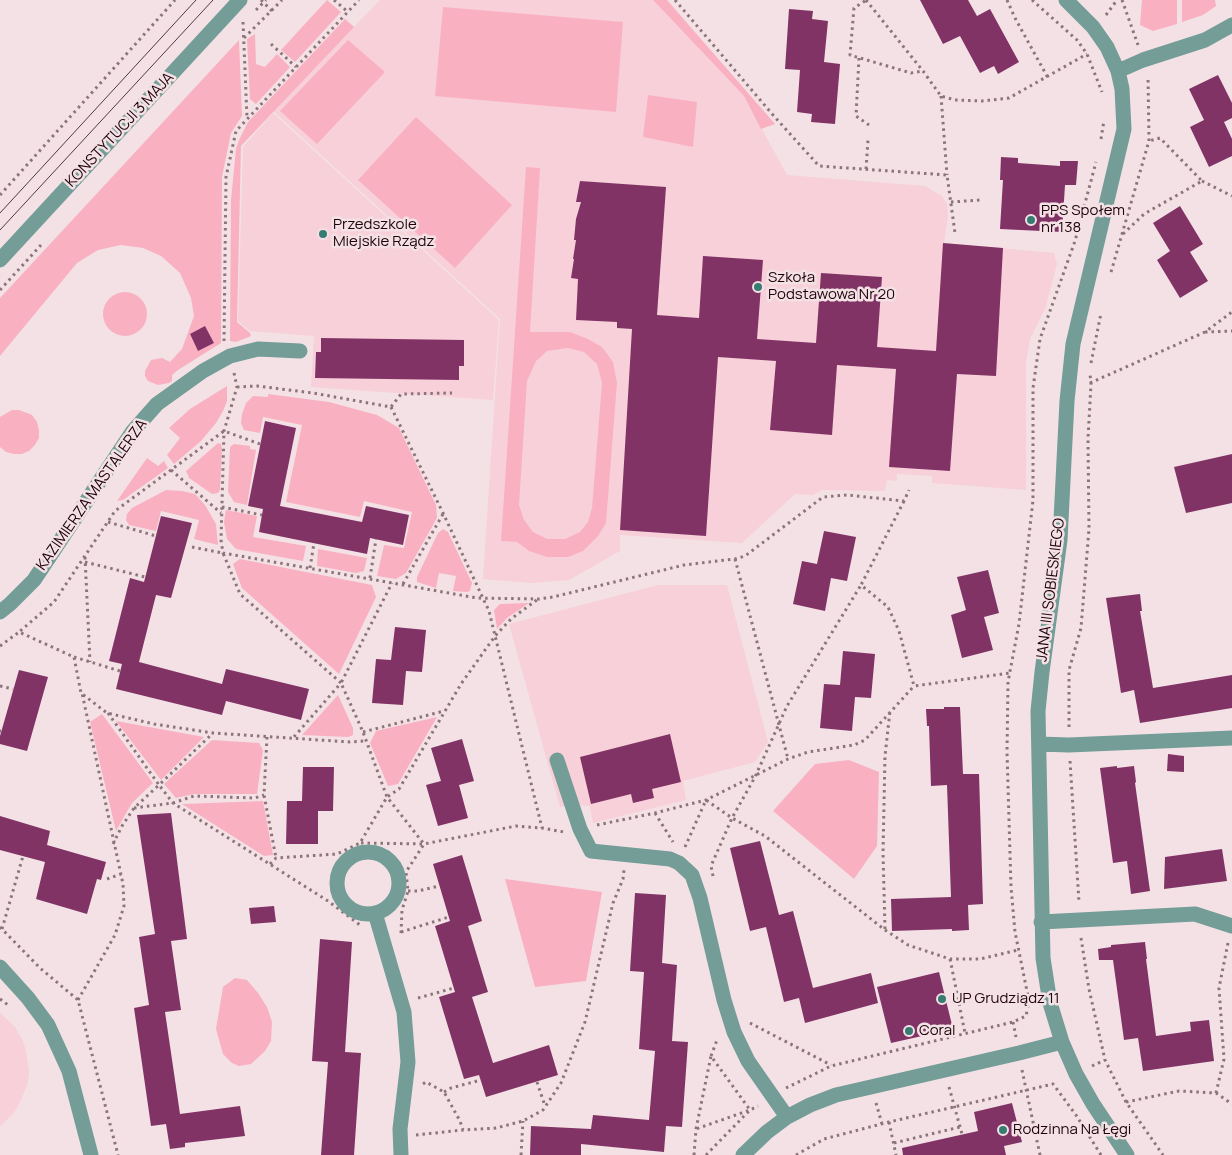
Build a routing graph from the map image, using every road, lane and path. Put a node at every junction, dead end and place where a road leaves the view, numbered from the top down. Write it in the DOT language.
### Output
graph roads {
  1 [pos="175,0"];
  2 [pos="240,0"];
  3 [pos="260,0"];
  4 [pos="282,0"];
  5 [pos="334,0"];
  6 [pos="359,0"];
  7 [pos="675,0"];
  8 [pos="866,0"];
  9 [pos="1007,0"];
  10 [pos="1032,0"];
  11 [pos="1066,0"];
  12 [pos="1122,0"];
  13 [pos="272,11"];
  14 [pos="348,12"];
  15 [pos="243,22"];
  16 [pos="1232,25"];
  17 [pos="244,38"];
  18 [pos="271,44"];
  19 [pos="1087,54"];
  20 [pos="859,58"];
  21 [pos="1143,60"];
  22 [pos="296,67"];
  23 [pos="923,71"];
  24 [pos="1118,72"];
  25 [pos="1048,78"];
  26 [pos="941,96"];
  27 [pos="1104,96"];
  28 [pos="1105,112"];
  29 [pos="247,119"];
  30 [pos="869,125"];
  31 [pos="868,140"];
  32 [pos="1101,140"];
  33 [pos="1149,141"];
  34 [pos="1096,158"];
  35 [pos="866,169"];
  36 [pos="946,175"];
  37 [pos="1202,181"];
  38 [pos="0,195"];
  39 [pos="1232,196"];
  40 [pos="980,200"];
  41 [pos="951,202"];
  42 [pos="955,233"];
  43 [pos="1122,234"];
  44 [pos="0,260"];
  45 [pos="1064,272"];
  46 [pos="1090,278"];
  47 [pos="1101,312"];
  48 [pos="1232,312"];
  49 [pos="1232,331"];
  50 [pos="1205,332"];
  51 [pos="300,351"];
  52 [pos="230,356"];
  53 [pos="1090,383"];
  54 [pos="237,387"];
  55 [pos="452,393"];
  56 [pos="390,408"];
  57 [pos="224,430"];
  58 [pos="260,444"];
  59 [pos="171,470"];
  60 [pos="909,490"];
  61 [pos="904,501"];
  62 [pos="222,507"];
  63 [pos="443,513"];
  64 [pos="222,514"];
  65 [pos="262,515"];
  66 [pos="108,522"];
  67 [pos="156,536"];
  68 [pos="376,539"];
  69 [pos="314,543"];
  70 [pos="192,547"];
  71 [pos="223,553"];
  72 [pos="85,556"];
  73 [pos="735,560"];
  74 [pos="85,562"];
  75 [pos="310,568"];
  76 [pos="145,577"];
  77 [pos="370,578"];
  78 [pos="392,583"];
  79 [pos="403,584"];
  80 [pos="861,585"];
  81 [pos="483,598"];
  82 [pos="539,599"];
  83 [pos="0,612"];
  84 [pos="19,632"];
  85 [pos="495,636"];
  86 [pos="0,646"];
  87 [pos="74,657"];
  88 [pos="90,662"];
  89 [pos="1069,670"];
  90 [pos="120,671"];
  91 [pos="1010,673"];
  92 [pos="340,683"];
  93 [pos="0,686"];
  94 [pos="914,686"];
  95 [pos="13,689"];
  96 [pos="81,693"];
  97 [pos="445,711"];
  98 [pos="890,711"];
  99 [pos="108,713"];
  100 [pos="779,726"];
  101 [pos="363,732"];
  102 [pos="213,733"];
  103 [pos="267,737"];
  104 [pos="293,738"];
  105 [pos="1232,738"];
  106 [pos="365,741"];
  107 [pos="1039,744"];
  108 [pos="788,759"];
  109 [pos="557,760"];
  110 [pos="755,777"];
  111 [pos="158,784"];
  112 [pos="264,795"];
  113 [pos="387,798"];
  114 [pos="706,800"];
  115 [pos="173,802"];
  116 [pos="134,808"];
  117 [pos="732,818"];
  118 [pos="542,828"];
  119 [pos="580,829"];
  120 [pos="360,843"];
  121 [pos="113,844"];
  122 [pos="424,844"];
  123 [pos="625,854"];
  124 [pos="24,856"];
  125 [pos="276,858"];
  126 [pos="270,864"];
  127 [pos="121,874"];
  128 [pos="107,879"];
  129 [pos="715,884"];
  130 [pos="440,886"];
  131 [pos="408,891"];
  132 [pos="375,913"];
  133 [pos="449,917"];
  134 [pos="1041,922"];
  135 [pos="1232,926"];
  136 [pos="1,928"];
  137 [pos="364,928"];
  138 [pos="884,930"];
  139 [pos="401,932"];
  140 [pos="403,942"];
  141 [pos="1018,950"];
  142 [pos="950,958"];
  143 [pos="0,967"];
  144 [pos="454,988"];
  145 [pos="415,989"];
  146 [pos="417,998"];
  147 [pos="0,999"];
  148 [pos="78,1000"];
  149 [pos="420,1007"];
  150 [pos="13,1009"];
  151 [pos="748,1014"];
  152 [pos="965,1033"];
  153 [pos="1062,1042"];
  154 [pos="831,1066"];
  155 [pos="1022,1068"];
  156 [pos="426,1074"];
  157 [pos="481,1080"];
  158 [pos="426,1082"];
  159 [pos="537,1082"];
  160 [pos="948,1082"];
  161 [pos="418,1087"];
  162 [pos="1026,1090"];
  163 [pos="444,1092"];
  164 [pos="1216,1093"];
  165 [pos="774,1098"];
  166 [pos="876,1101"];
  167 [pos="1126,1102"];
  168 [pos="1232,1104"];
  169 [pos="546,1106"];
  170 [pos="955,1107"];
  171 [pos="750,1110"];
  172 [pos="787,1117"];
  173 [pos="523,1120"];
  174 [pos="889,1122"];
  175 [pos="882,1124"];
  176 [pos="960,1127"];
  177 [pos="415,1128"];
  178 [pos="696,1129"];
  179 [pos="463,1130"];
  180 [pos="962,1134"];
  181 [pos="894,1143"];
  182 [pos="91,1155"];
  183 [pos="118,1155"];
  184 [pos="401,1155"];
  185 [pos="521,1155"];
  186 [pos="694,1155"];
  187 [pos="706,1155"];
  188 [pos="743,1155"];
  189 [pos="796,1155"];
  190 [pos="896,1155"];
  191 [pos="1040,1155"];
  192 [pos="1101,1155"];
  193 [pos="1127,1155"];
  1 -- 38 [label="path"];
  2 -- 44 [label="street, KONSTYTUCJI 3 MAJA"];
  3 -- 13 [label="path"];
  4 -- 13 [label="path"];
  5 -- 14 [label="path"];
  6 -- 14 [label="path"];
  7 -- 35 [label="path"];
  8 -- 20 [label="path"];
  8 -- 23 [label="path"];
  9 -- 25 [label="path"];
  10 -- 19 [label="path"];
  11 -- 24 [label="street, JANA III SOBIESKIEGO"];
  12 -- 21 [label="path"];
  13 -- 17 [label="path"];
  14 -- 22 [label="path"];
  15 -- 17 [label="path"];
  16 -- 21 [label="street"];
  17 -- 29 [label="path"];
  18 -- 22 [label="path"];
  19 -- 25 [label="path"];
  19 -- 27 [label="path"];
  20 -- 23 [label="path"];
  20 -- 30 [label="path"];
  21 -- 24 [label="street"];
  21 -- 33 [label="path"];
  22 -- 29 [label="path"];
  23 -- 26 [label="path"];
  24 -- 46 [label="street, JANA III SOBIESKIEGO"];
  25 -- 26 [label="path"];
  26 -- 36 [label="path"];
  28 -- 32 [label="path"];
  29 -- 52 [label="path"];
  31 -- 35 [label="path"];
  33 -- 37 [label="path"];
  33 -- 43 [label="path"];
  34 -- 45 [label="path"];
  35 -- 36 [label="path"];
  36 -- 41 [label="path"];
  37 -- 39 [label="path"];
  37 -- 43 [label="path"];
  40 -- 41 [label="path"];
  41 -- 42 [label="path"];
  43 -- 46 [label="path"];
  45 -- 46 [label="path"];
  45 -- 91 [label="path"];
  46 -- 107 [label="street, JANA III SOBIESKIEGO"];
  47 -- 53 [label="path"];
  48 -- 50 [label="path"];
  49 -- 50 [label="path"];
  50 -- 53 [label="path"];
  51 -- 52 [label="street, KAZIMIERZA MASTALERZA"];
  52 -- 54 [label="path"];
  52 -- 83 [label="street, KAZIMIERZA MASTALERZA"];
  53 -- 89 [label="path"];
  54 -- 56 [label="path"];
  54 -- 57 [label="path"];
  55 -- 56 [label="path"];
  56 -- 63 [label="path"];
  57 -- 58 [label="path"];
  57 -- 59 [label="path"];
  57 -- 62 [label="path"];
  59 -- 64 [label="path"];
  59 -- 66 [label="path"];
  60 -- 61 [label="path"];
  61 -- 73 [label="path"];
  61 -- 80 [label="path"];
  62 -- 64 [label="path"];
  62 -- 65 [label="path"];
  63 -- 79 [label="path"];
  63 -- 81 [label="path"];
  64 -- 71 [label="path"];
  66 -- 67 [label="path"];
  66 -- 72 [label="path"];
  68 -- 77 [label="path"];
  69 -- 75 [label="path"];
  70 -- 71 [label="path"];
  71 -- 75 [label="path"];
  71 -- 92 [label="path"];
  72 -- 74 [label="path"];
  72 -- 84 [label="path"];
  73 -- 82 [label="path"];
  73 -- 100 [label="path"];
  74 -- 76 [label="path"];
  74 -- 88 [label="path"];
  75 -- 77 [label="path"];
  77 -- 78 [label="path"];
  78 -- 79 [label="path"];
  78 -- 92 [label="path"];
  79 -- 81 [label="path"];
  80 -- 94 [label="path"];
  80 -- 100 [label="path"];
  81 -- 82 [label="path"];
  81 -- 85 [label="path"];
  82 -- 85 [label="path"];
  84 -- 86 [label="path"];
  84 -- 87 [label="path"];
  85 -- 97 [label="path"];
  85 -- 118 [label="path"];
  87 -- 88 [label="path"];
  87 -- 96 [label="path"];
  88 -- 90 [label="path"];
  91 -- 94 [label="path"];
  91 -- 141 [label="path"];
  92 -- 101 [label="path"];
  92 -- 104 [label="path"];
  93 -- 95 [label="path"];
  94 -- 98 [label="path"];
  96 -- 99 [label="path"];
  96 -- 121 [label="path"];
  97 -- 101 [label="path"];
  97 -- 113 [label="path"];
  98 -- 108 [label="path"];
  98 -- 138 [label="path"];
  99 -- 102 [label="path"];
  99 -- 111 [label="path"];
  100 -- 108 [label="path"];
  100 -- 110 [label="path"];
  101 -- 106 [label="path"];
  102 -- 103 [label="path"];
  102 -- 111 [label="path"];
  103 -- 104 [label="path"];
  103 -- 112 [label="path"];
  104 -- 106 [label="path"];
  105 -- 107 [label="street"];
  106 -- 113 [label="path"];
  107 -- 134 [label="street, JANA III SOBIESKIEGO"];
  108 -- 110 [label="path"];
  109 -- 119 [label="street"];
  110 -- 114 [label="path"];
  110 -- 117 [label="path"];
  111 -- 115 [label="path"];
  111 -- 116 [label="path"];
  112 -- 115 [label="path"];
  112 -- 125 [label="path"];
  113 -- 120 [label="path"];
  113 -- 122 [label="path"];
  114 -- 117 [label="path"];
  114 -- 119 [label="path"];
  115 -- 116 [label="path"];
  115 -- 126 [label="path"];
  116 -- 121 [label="path"];
  117 -- 129 [label="path"];
  117 -- 138 [label="path"];
  118 -- 119 [label="path"];
  118 -- 122 [label="path"];
  119 -- 123 [label="street"];
  120 -- 122 [label="path"];
  120 -- 125 [label="path"];
  121 -- 127 [label="path"];
  122 -- 131 [label="path"];
  123 -- 165 [label="street"];
  123 -- 169 [label="path"];
  124 -- 136 [label="path"];
  125 -- 126 [label="path"];
  126 -- 137 [label="path"];
  127 -- 128 [label="path"];
  127 -- 148 [label="path"];
  130 -- 131 [label="path"];
  131 -- 139 [label="path"];
  132 -- 132 [label="street"];
  132 -- 184 [label="street"];
  133 -- 139 [label="path"];
  134 -- 135 [label="street"];
  134 -- 153 [label="street, JANA III SOBIESKIEGO"];
  135 -- 164 [label="path"];
  136 -- 148 [label="path"];
  138 -- 142 [label="path"];
  139 -- 140 [label="path"];
  141 -- 142 [label="path"];
  141 -- 152 [label="path"];
  142 -- 152 [label="path"];
  143 -- 182 [label="street"];
  144 -- 146 [label="path"];
  145 -- 146 [label="path"];
  146 -- 149 [label="path"];
  147 -- 150 [label="path"];
  148 -- 183 [label="path"];
  151 -- 154 [label="path"];
  152 -- 154 [label="path"];
  153 -- 172 [label="street"];
  153 -- 193 [label="street, JANA III SOBIESKIEGO"];
  154 -- 165 [label="path"];
  155 -- 162 [label="path"];
  156 -- 158 [label="path"];
  157 -- 163 [label="path"];
  158 -- 161 [label="path"];
  158 -- 163 [label="path"];
  159 -- 169 [label="path"];
  160 -- 170 [label="path"];
  162 -- 170 [label="path"];
  162 -- 191 [label="path"];
  162 -- 192 [label="path"];
  163 -- 179 [label="path"];
  164 -- 167 [label="path"];
  164 -- 168 [label="path"];
  165 -- 171 [label="path"];
  165 -- 172 [label="street"];
  166 -- 175 [label="path"];
  169 -- 173 [label="path"];
  170 -- 174 [label="path"];
  170 -- 176 [label="path"];
  171 -- 178 [label="path"];
  171 -- 178 [label="path"];
  171 -- 187 [label="path"];
  172 -- 188 [label="street"];
  173 -- 179 [label="path"];
  173 -- 185 [label="path"];
  174 -- 175 [label="path"];
  174 -- 181 [label="path"];
  175 -- 189 [label="path"];
  176 -- 180 [label="path"];
  176 -- 181 [label="path"];
  177 -- 179 [label="path"];
  178 -- 186 [label="path"];
  181 -- 190 [label="path"];
}
